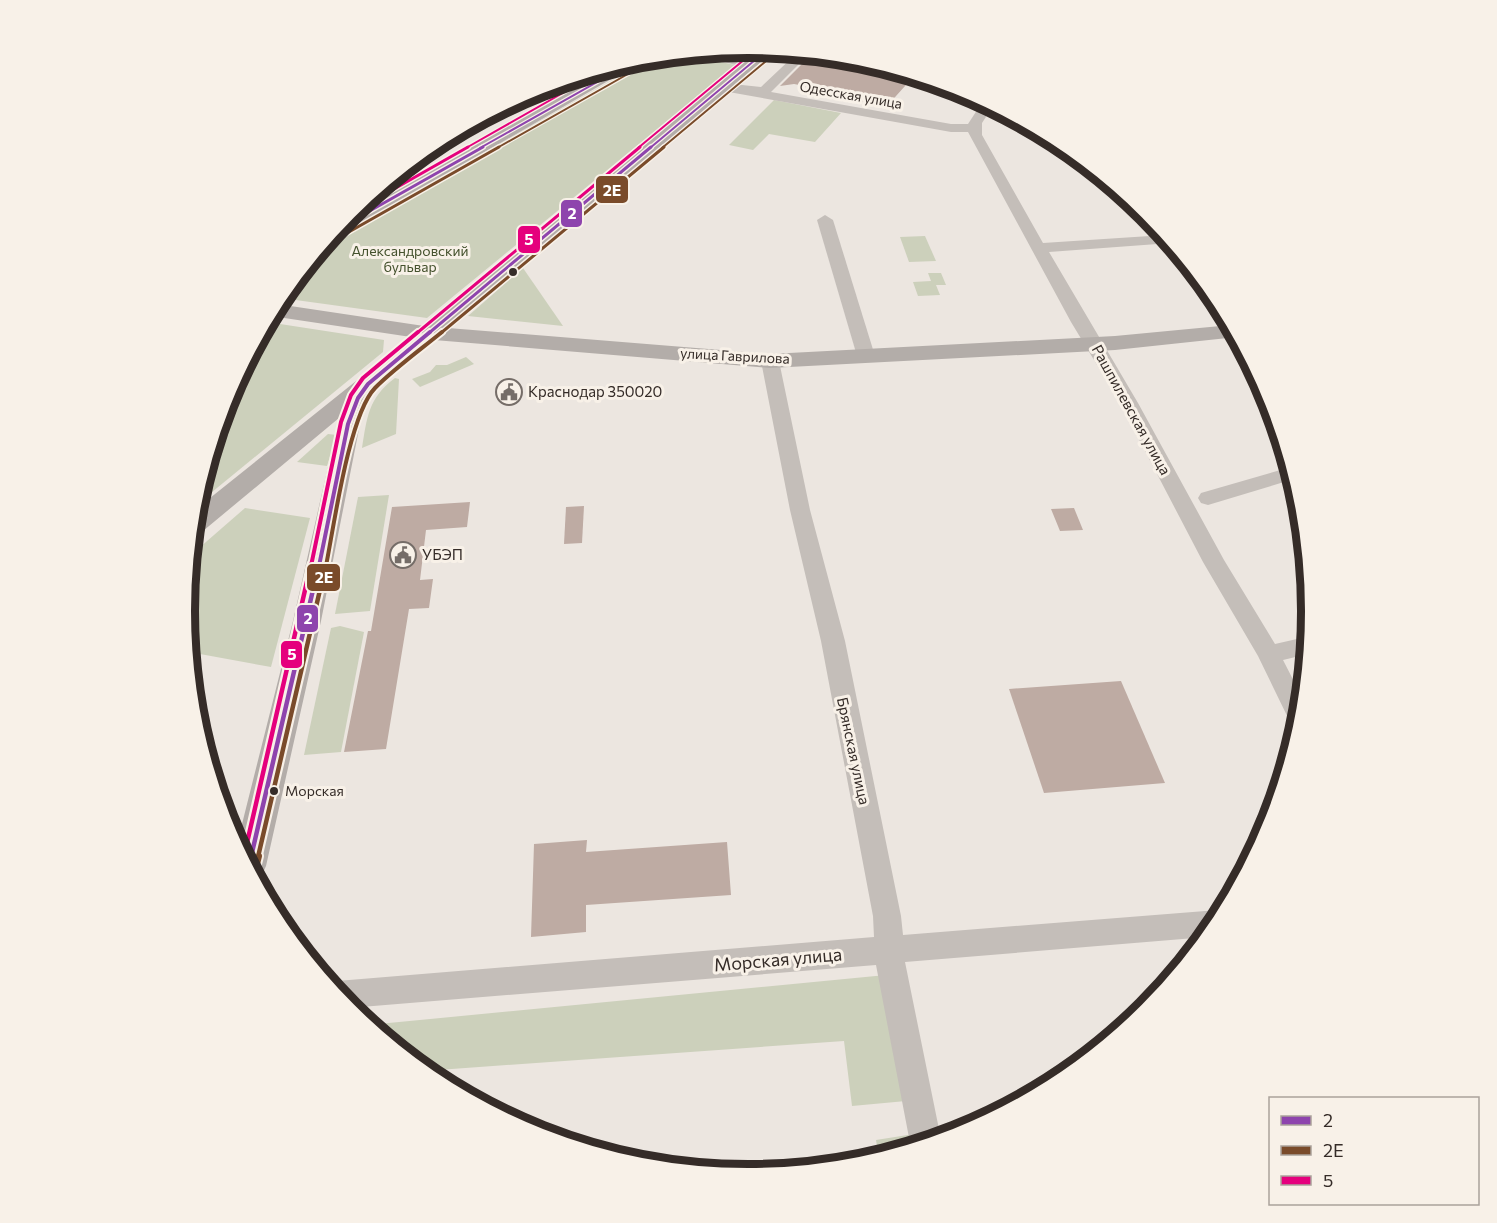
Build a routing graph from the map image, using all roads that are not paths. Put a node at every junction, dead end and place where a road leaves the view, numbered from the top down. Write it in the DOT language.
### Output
graph roads {
  1 [pos="757,58"];
  2 [pos="726,59"];
  3 [pos="763,59"];
  4 [pos="796,61"];
  5 [pos="749,65"];
  6 [pos="607,77"];
  7 [pos="723,87"];
  8 [pos="982,111"];
  9 [pos="974,128"];
  10 [pos="363,215"];
  11 [pos="825,220"];
  12 [pos="1158,240"];
  13 [pos="1040,248"];
  14 [pos="284,312"];
  15 [pos="389,328"];
  16 [pos="1225,332"];
  17 [pos="428,333"];
  18 [pos="1094,344"];
  19 [pos="408,350"];
  20 [pos="866,356"];
  21 [pos="770,361"];
  22 [pos="368,384"];
  23 [pos="1285,475"];
  24 [pos="1208,498"];
  25 [pos="204,517"];
  26 [pos="1300,647"];
  27 [pos="1269,654"];
  28 [pos="1294,704"];
  29 [pos="252,854"];
  30 [pos="1204,924"];
  31 [pos="891,951"];
  32 [pos="349,994"];
  33 [pos="924,1136"];
  1 -- 5 [label="main road"];
  2 -- 5 [label="street"];
  3 -- 4 [label="street"];
  5 -- 7 [label="main road"];
  6 -- 10 [label="main road"];
  7 -- 9 [label="street, Одесская улица"];
  7 -- 17 [label="main road"];
  8 -- 9 [label="street"];
  9 -- 13 [label="street, Рашпилевская улица"];
  11 -- 20 [label="street"];
  12 -- 13 [label="street"];
  13 -- 18 [label="street, Рашпилевская улица"];
  14 -- 15 [label="main road, улица Гаврилова"];
  15 -- 17 [label="main road, улица Гаврилова"];
  15 -- 19 [label="main road"];
  16 -- 18 [label="main road, улица Гаврилова"];
  17 -- 19 [label="main road"];
  17 -- 21 [label="main road, улица Гаврилова"];
  18 -- 20 [label="main road, улица Гаврилова"];
  18 -- 27 [label="street, Рашпилевская улица"];
  19 -- 22 [label="main road"];
  20 -- 21 [label="main road, улица Гаврилова"];
  21 -- 31 [label="street, Брянская улица"];
  22 -- 25 [label="main road"];
  22 -- 29 [label="main road"];
  23 -- 24 [label="street"];
  26 -- 27 [label="street"];
  27 -- 28 [label="street, Рашпилевская улица"];
  30 -- 31 [label="street, Морская улица"];
  31 -- 32 [label="street, Морская улица"];
  31 -- 33 [label="street, Брянская улица"];
}
